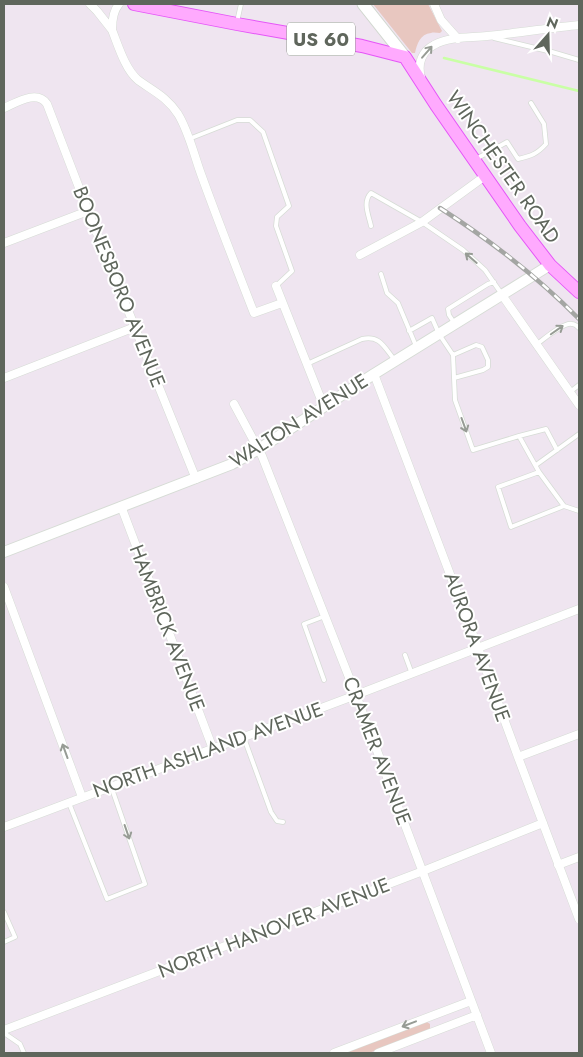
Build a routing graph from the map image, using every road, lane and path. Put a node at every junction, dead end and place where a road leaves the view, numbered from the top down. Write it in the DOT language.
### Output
graph roads {
  1 [pos="90,4"];
  2 [pos="119,4"];
  3 [pos="134,4"];
  4 [pos="241,4"];
  5 [pos="363,4"];
  6 [pos="434,4"];
  7 [pos="237,24"];
  8 [pos="579,25"];
  9 [pos="112,30"];
  10 [pos="487,36"];
  11 [pos="458,39"];
  12 [pos="405,57"];
  13 [pos="579,60"];
  14 [pos="422,84"];
  15 [pos="531,103"];
  16 [pos="4,108"];
  17 [pos="189,139"];
  18 [pos="474,160"];
  19 [pos="485,176"];
  20 [pos="88,211"];
  21 [pos="422,222"];
  22 [pos="371,226"];
  23 [pos="4,243"];
  24 [pos="360,255"];
  25 [pos="550,265"];
  26 [pos="381,274"];
  27 [pos="494,282"];
  28 [pos="276,286"];
  29 [pos="579,292"];
  30 [pos="502,295"];
  31 [pos="282,303"];
  32 [pos="455,324"];
  33 [pos="135,327"];
  34 [pos="579,328"];
  35 [pos="409,331"];
  36 [pos="439,334"];
  37 [pos="537,344"];
  38 [pos="416,348"];
  39 [pos="453,356"];
  40 [pos="395,361"];
  41 [pos="306,364"];
  42 [pos="374,374"];
  43 [pos="4,378"];
  44 [pos="454,378"];
  45 [pos="579,385"];
  46 [pos="570,392"];
  47 [pos="234,404"];
  48 [pos="579,405"];
  49 [pos="324,407"];
  50 [pos="579,434"];
  51 [pos="519,436"];
  52 [pos="259,449"];
  53 [pos="556,450"];
  54 [pos="536,465"];
  55 [pos="539,472"];
  56 [pos="196,479"];
  57 [pos="121,506"];
  58 [pos="564,506"];
  59 [pos="579,511"];
  60 [pos="4,552"];
  61 [pos="4,587"];
  62 [pos="579,609"];
  63 [pos="325,616"];
  64 [pos="478,648"];
  65 [pos="405,655"];
  66 [pos="412,674"];
  67 [pos="324,680"];
  68 [pos="356,695"];
  69 [pos="579,734"];
  70 [pos="244,738"];
  71 [pos="213,749"];
  72 [pos="518,757"];
  73 [pos="112,786"];
  74 [pos="82,797"];
  75 [pos="68,802"];
  76 [pos="283,822"];
  77 [pos="543,823"];
  78 [pos="4,827"];
  79 [pos="579,857"];
  80 [pos="558,865"];
  81 [pos="423,871"];
  82 [pos="4,912"];
  83 [pos="579,919"];
  84 [pos="4,942"];
  85 [pos="471,1000"];
  86 [pos="477,1015"];
  87 [pos="431,1016"];
  88 [pos="4,1031"];
  89 [pos="436,1031"];
  90 [pos="24,1053"];
  91 [pos="334,1053"];
  92 [pos="378,1053"];
  93 [pos="491,1053"];
  1 -- 9 [label="street"];
  2 -- 9 [label="street"];
  3 -- 7 [label="main road, US 60"];
  4 -- 7 [label="lane"];
  5 -- 12 [label="main road"];
  6 -- 11 [label="street"];
  7 -- 12 [label="main road, US 60"];
  8 -- 10 [label="street"];
  9 -- 17 [label="street"];
  10 -- 11 [label="street"];
  10 -- 13 [label="lane"];
  14 -- 11 [label="street, one-way"];
  12 -- 14 [label="main road, WINCHESTER ROAD"];
  14 -- 18 [label="main road, WINCHESTER ROAD"];
  15 -- 18 [label="lane"];
  16 -- 20 [label="street, BOONESBORO AVENUE"];
  17 -- 28 [label="lane"];
  17 -- 31 [label="street"];
  18 -- 19 [label="main road, WINCHESTER ROAD"];
  19 -- 21 [label="street"];
  19 -- 25 [label="main road, WINCHESTER ROAD"];
  20 -- 23 [label="street"];
  20 -- 33 [label="street, BOONESBORO AVENUE"];
  21 -- 22 [label="lane"];
  21 -- 24 [label="street"];
  27 -- 21 [label="lane, one-way"];
  25 -- 29 [label="main road, WINCHESTER ROAD"];
  25 -- 30 [label="street, WALTON AVENUE"];
  26 -- 35 [label="lane"];
  27 -- 30 [label="lane"];
  27 -- 32 [label="lane"];
  28 -- 31 [label="street"];
  30 -- 32 [label="street, WALTON AVENUE"];
  30 -- 37 [label="street"];
  31 -- 41 [label="street"];
  32 -- 36 [label="street, WALTON AVENUE"];
  33 -- 43 [label="street"];
  33 -- 56 [label="street, BOONESBORO AVENUE"];
  37 -- 34 [label="lane, one-way"];
  35 -- 36 [label="lane"];
  35 -- 38 [label="lane"];
  36 -- 38 [label="street, WALTON AVENUE"];
  36 -- 39 [label="lane"];
  37 -- 46 [label="street"];
  38 -- 40 [label="street, WALTON AVENUE"];
  39 -- 44 [label="lane"];
  39 -- 44 [label="lane"];
  40 -- 41 [label="lane"];
  40 -- 42 [label="street, WALTON AVENUE"];
  41 -- 49 [label="street"];
  42 -- 49 [label="street, WALTON AVENUE"];
  42 -- 64 [label="street, AURORA AVENUE"];
  44 -- 51 [label="lane, one-way"];
  45 -- 46 [label="lane"];
  46 -- 48 [label="street"];
  47 -- 52 [label="street, CRAMER AVENUE"];
  49 -- 52 [label="street, WALTON AVENUE"];
  50 -- 53 [label="lane"];
  51 -- 53 [label="lane"];
  51 -- 54 [label="lane"];
  52 -- 56 [label="street, WALTON AVENUE"];
  52 -- 63 [label="street, CRAMER AVENUE"];
  53 -- 54 [label="lane"];
  54 -- 55 [label="lane"];
  55 -- 58 [label="lane"];
  55 -- 58 [label="lane"];
  56 -- 57 [label="street, WALTON AVENUE"];
  57 -- 60 [label="street, WALTON AVENUE"];
  57 -- 71 [label="street, HAMBRICK AVENUE"];
  58 -- 59 [label="lane"];
  74 -- 61 [label="street, one-way"];
  62 -- 64 [label="street, NORTH ASHLAND AVENUE"];
  63 -- 67 [label="lane"];
  63 -- 68 [label="street, CRAMER AVENUE"];
  64 -- 66 [label="street, NORTH ASHLAND AVENUE"];
  64 -- 72 [label="street, AURORA AVENUE"];
  65 -- 66 [label="lane"];
  66 -- 68 [label="street, NORTH ASHLAND AVENUE"];
  68 -- 70 [label="street, NORTH ASHLAND AVENUE"];
  68 -- 81 [label="street, CRAMER AVENUE"];
  69 -- 72 [label="street"];
  70 -- 71 [label="street, NORTH ASHLAND AVENUE"];
  70 -- 76 [label="lane"];
  71 -- 73 [label="street, NORTH ASHLAND AVENUE"];
  72 -- 77 [label="street, AURORA AVENUE"];
  73 -- 74 [label="street, NORTH ASHLAND AVENUE"];
  73 -- 75 [label="lane, one-way"];
  74 -- 75 [label="street, NORTH ASHLAND AVENUE"];
  75 -- 78 [label="street, NORTH ASHLAND AVENUE"];
  77 -- 80 [label="street, AURORA AVENUE"];
  77 -- 81 [label="street, NORTH HANOVER AVENUE"];
  79 -- 80 [label="street"];
  80 -- 83 [label="street, AURORA AVENUE"];
  81 -- 85 [label="street, CRAMER AVENUE"];
  81 -- 88 [label="street, NORTH HANOVER AVENUE"];
  82 -- 84 [label="lane"];
  85 -- 86 [label="street, CRAMER AVENUE"];
  85 -- 87 [label="street"];
  86 -- 89 [label="street"];
  86 -- 93 [label="street, CRAMER AVENUE"];
  87 -- 89 [label="street"];
  87 -- 91 [label="street, one-way"];
  88 -- 90 [label="lane"];
  89 -- 92 [label="street"];
}
